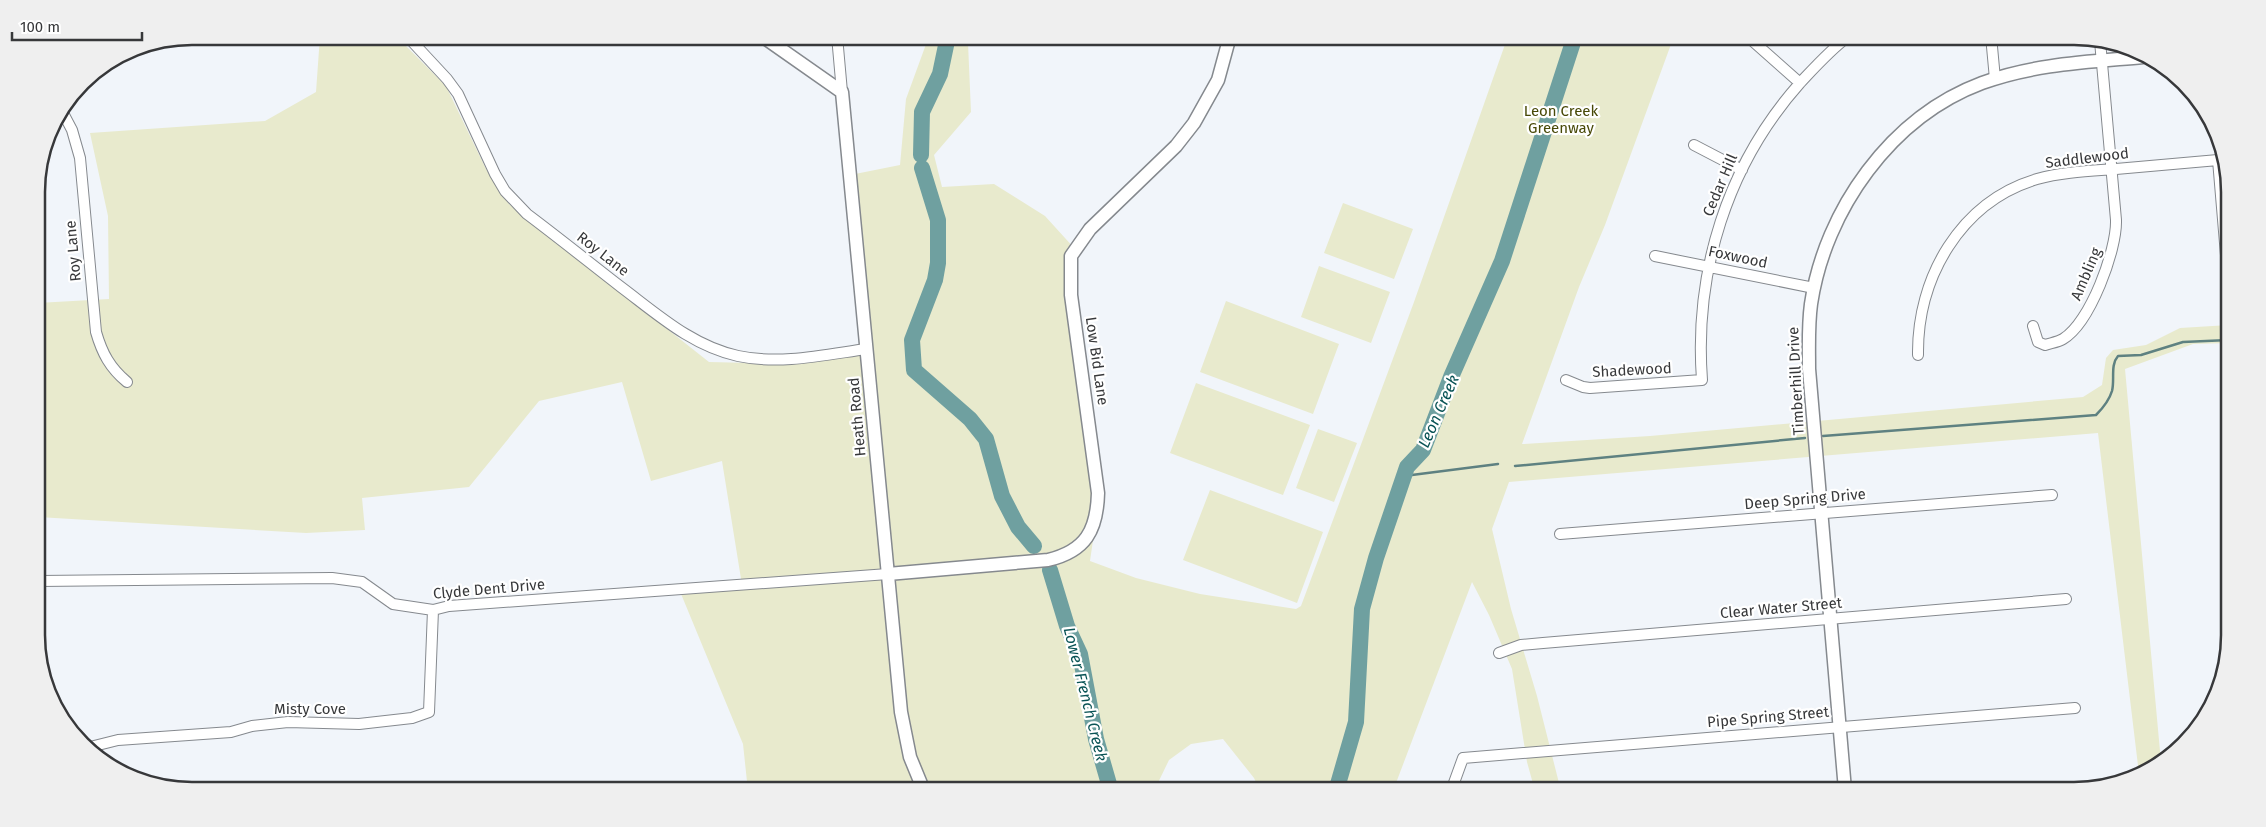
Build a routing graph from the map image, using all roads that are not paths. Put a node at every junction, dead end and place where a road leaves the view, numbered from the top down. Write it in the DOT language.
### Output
graph roads {
  1 [pos="416,45"];
  2 [pos="775,45"];
  3 [pos="838,45"];
  4 [pos="1228,45"];
  5 [pos="1757,45"];
  6 [pos="1839,45"];
  7 [pos="1992,45"];
  8 [pos="2101,48"];
  9 [pos="2134,58"];
  10 [pos="2102,61"];
  11 [pos="1995,79"];
  12 [pos="1800,83"];
  13 [pos="842,92"];
  14 [pos="66,118"];
  15 [pos="1694,145"];
  16 [pos="2217,160"];
  17 [pos="2218,166"];
  18 [pos="2112,169"];
  19 [pos="1742,170"];
  20 [pos="2221,196"];
  21 [pos="1655,256"];
  22 [pos="1708,267"];
  23 [pos="1814,288"];
  24 [pos="2033,326"];
  25 [pos="866,349"];
  26 [pos="1918,355"];
  27 [pos="1566,380"];
  28 [pos="1702,380"];
  29 [pos="127,382"];
  30 [pos="2052,494"];
  31 [pos="1822,513"];
  32 [pos="1560,534"];
  33 [pos="888,574"];
  34 [pos="45,581"];
  35 [pos="2066,599"];
  36 [pos="433,610"];
  37 [pos="1832,619"];
  38 [pos="1499,653"];
  39 [pos="2075,708"];
  40 [pos="1839,725"];
  41 [pos="96,746"];
  42 [pos="920,782"];
  43 [pos="1454,782"];
  44 [pos="1844,782"];
  1 -- 25 [label="street, Roy Lane"];
  2 -- 13 [label="street"];
  3 -- 13 [label="street, Heath Road"];
  4 -- 33 [label="street, Low Bid Lane"];
  5 -- 12 [label="street"];
  6 -- 12 [label="street, Cedar Hill"];
  7 -- 11 [label="street"];
  8 -- 10 [label="street, Ambling"];
  9 -- 10 [label="street, Timberhill Drive"];
  10 -- 11 [label="street, Timberhill Drive"];
  10 -- 18 [label="street, Ambling"];
  11 -- 23 [label="street, Timberhill Drive"];
  12 -- 19 [label="street, Cedar Hill"];
  13 -- 25 [label="street, Heath Road"];
  14 -- 29 [label="street, Roy Lane"];
  15 -- 19 [label="street"];
  16 -- 18 [label="street, Saddlewood"];
  17 -- 20 [label="street, Saddlewood"];
  18 -- 24 [label="street, Ambling"];
  18 -- 26 [label="street, Saddlewood"];
  19 -- 22 [label="street, Cedar Hill"];
  21 -- 22 [label="street, Foxwood"];
  22 -- 23 [label="street, Foxwood"];
  22 -- 28 [label="street, Cedar Hill"];
  23 -- 31 [label="street, Timberhill Drive"];
  25 -- 33 [label="street, Heath Road"];
  27 -- 28 [label="street, Shadewood"];
  30 -- 31 [label="street, Deep Spring Drive"];
  31 -- 32 [label="street, Deep Spring Drive"];
  31 -- 37 [label="street, Timberhill Drive"];
  33 -- 36 [label="street, Clyde Dent Drive"];
  33 -- 42 [label="street, Heath Road"];
  34 -- 36 [label="street, Clyde Dent Drive"];
  35 -- 37 [label="street, Clear Water Street"];
  36 -- 41 [label="street, Misty Cove"];
  37 -- 38 [label="street, Clear Water Street"];
  37 -- 40 [label="street, Timberhill Drive"];
  39 -- 40 [label="street, Pipe Spring Street"];
  40 -- 43 [label="street, Pipe Spring Street"];
  40 -- 44 [label="street, Timberhill Drive"];
}
